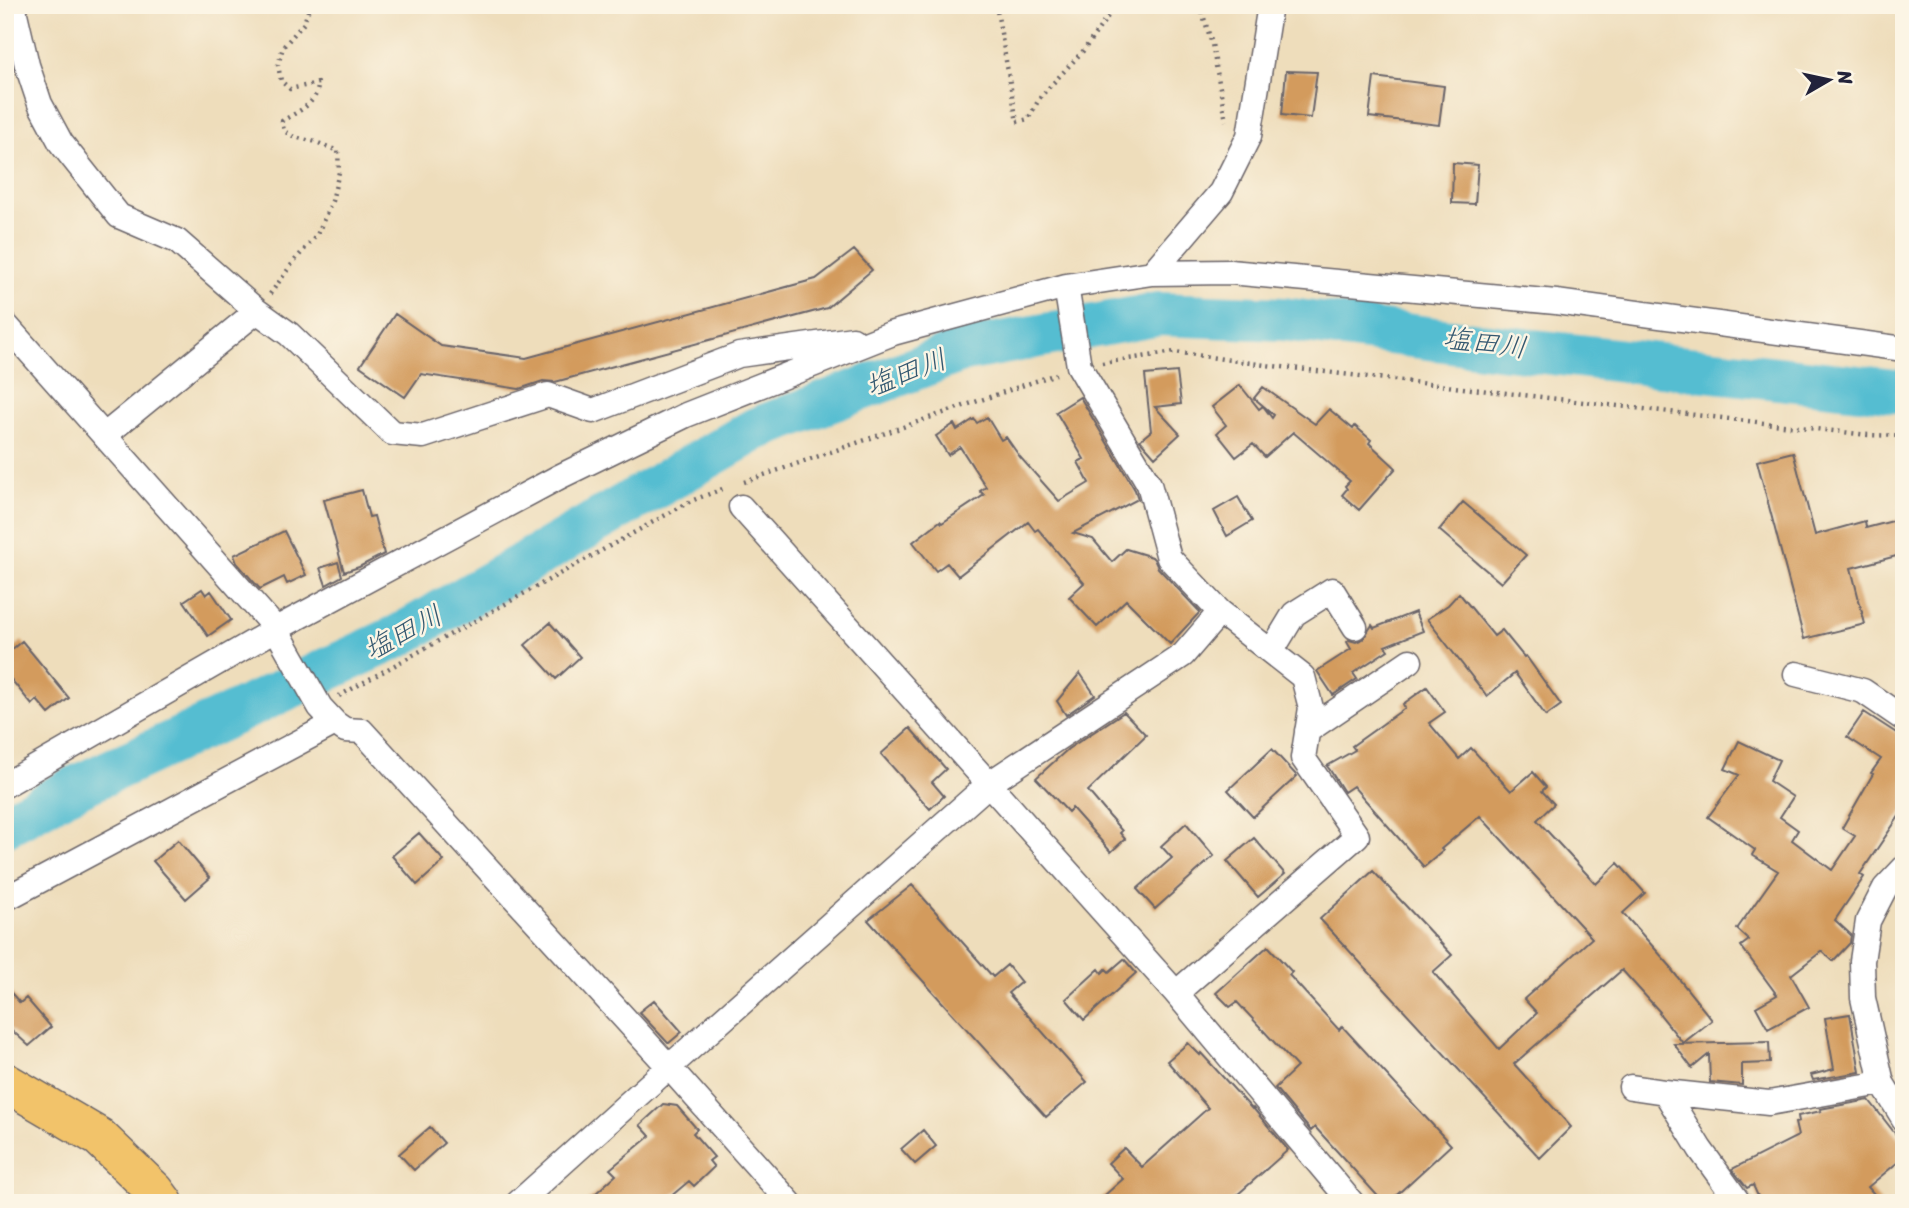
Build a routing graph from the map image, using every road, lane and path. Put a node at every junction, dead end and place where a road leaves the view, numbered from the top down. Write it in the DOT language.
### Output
graph roads {
  1 [pos="13,5"];
  2 [pos="310,5"];
  3 [pos="996,5"];
  4 [pos="1116,5"];
  5 [pos="1200,5"];
  6 [pos="1270,5"];
  7 [pos="1227,125"];
  8 [pos="1152,273"];
  9 [pos="1067,294"];
  10 [pos="257,311"];
  11 [pos="5,324"];
  12 [pos="893,333"];
  13 [pos="1904,348"];
  14 [pos="1079,366"];
  15 [pos="105,435"];
  16 [pos="1904,436"];
  17 [pos="734,493"];
  18 [pos="1220,612"];
  19 [pos="1355,627"];
  20 [pos="278,632"];
  21 [pos="1271,652"];
  22 [pos="1410,661"];
  23 [pos="1796,674"];
  24 [pos="328,715"];
  25 [pos="1904,719"];
  26 [pos="1307,731"];
  27 [pos="990,783"];
  28 [pos="5,785"];
  29 [pos="1904,868"];
  30 [pos="5,900"];
  31 [pos="1176,993"];
  32 [pos="669,1067"];
  33 [pos="5,1082"];
  34 [pos="1882,1083"];
  35 [pos="1631,1087"];
  36 [pos="1665,1092"];
  37 [pos="1904,1119"];
  38 [pos="164,1203"];
  39 [pos="518,1203"];
  40 [pos="790,1203"];
  41 [pos="1352,1203"];
  42 [pos="1739,1203"];
  1 -- 10 [label="street"];
  2 -- 10 [label="path"];
  3 -- 4 [label="path"];
  5 -- 7 [label="path"];
  6 -- 8 [label="street"];
  8 -- 9 [label="street"];
  8 -- 13 [label="street"];
  9 -- 12 [label="street"];
  9 -- 14 [label="street"];
  10 -- 12 [label="street"];
  10 -- 15 [label="street"];
  11 -- 15 [label="street"];
  12 -- 20 [label="street"];
  14 -- 16 [label="path"];
  14 -- 17 [label="path"];
  14 -- 18 [label="street"];
  15 -- 20 [label="street"];
  17 -- 24 [label="path"];
  17 -- 27 [label="street"];
  18 -- 21 [label="street"];
  18 -- 27 [label="street"];
  19 -- 21 [label="street"];
  20 -- 24 [label="street"];
  20 -- 28 [label="street"];
  21 -- 26 [label="street"];
  22 -- 26 [label="street"];
  23 -- 25 [label="street"];
  24 -- 30 [label="street"];
  24 -- 32 [label="street"];
  26 -- 31 [label="street"];
  27 -- 31 [label="street"];
  27 -- 32 [label="street"];
  29 -- 34 [label="street"];
  31 -- 41 [label="street"];
  32 -- 39 [label="street"];
  32 -- 40 [label="street"];
  33 -- 38 [label="main road"];
  34 -- 36 [label="street"];
  34 -- 37 [label="street"];
  35 -- 36 [label="street"];
  36 -- 42 [label="street"];
}
